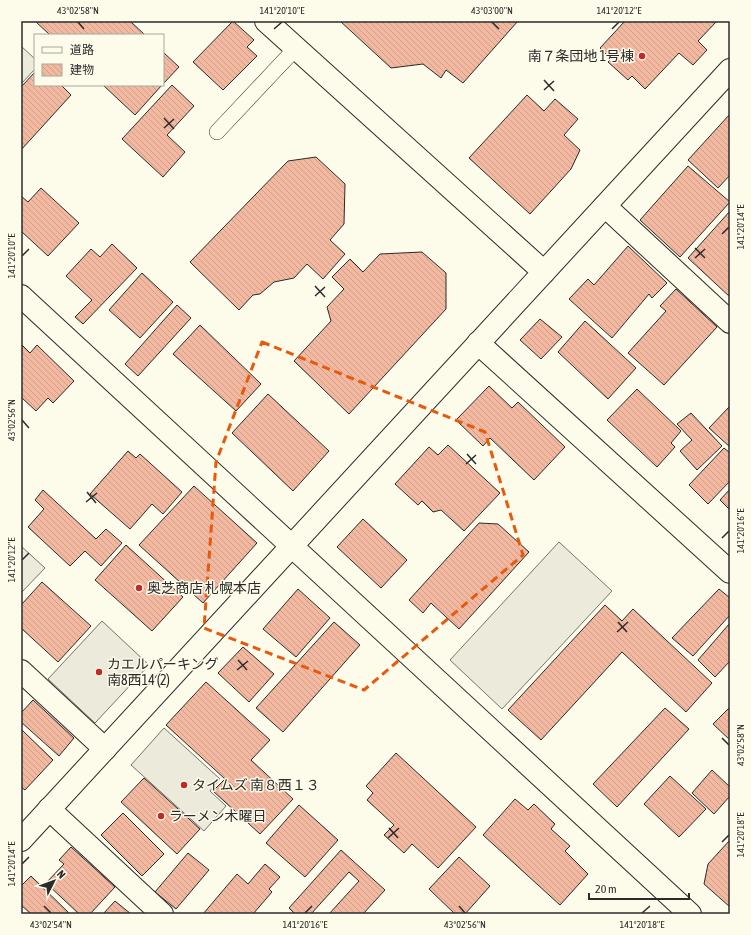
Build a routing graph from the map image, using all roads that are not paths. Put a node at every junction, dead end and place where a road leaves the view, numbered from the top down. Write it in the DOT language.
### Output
graph roads {
  1 [pos="266,21"];
  2 [pos="296,48"];
  3 [pos="730,70"];
  4 [pos="217,132"];
  5 [pos="605,206"];
  6 [pos="544,272"];
  7 [pos="21,296"];
  8 [pos="730,322"];
  9 [pos="478,343"];
  10 [pos="292,546"];
  11 [pos="730,572"];
  12 [pos="21,671"];
  13 [pos="105,749"];
  14 [pos="49,809"];
  15 [pos="21,840"];
  16 [pos="162,914"];
  17 [pos="690,914"];
  1 -- 2 [label="street"];
  2 -- 4 [label="lane"];
  2 -- 6 [label="street"];
  3 -- 5 [label="street"];
  5 -- 6 [label="street"];
  5 -- 8 [label="street"];
  6 -- 9 [label="street"];
  7 -- 10 [label="street"];
  9 -- 10 [label="street"];
  9 -- 11 [label="street"];
  10 -- 13 [label="street"];
  10 -- 17 [label="street"];
  12 -- 13 [label="street"];
  13 -- 14 [label="street"];
  14 -- 15 [label="street"];
  14 -- 16 [label="street"];
}
